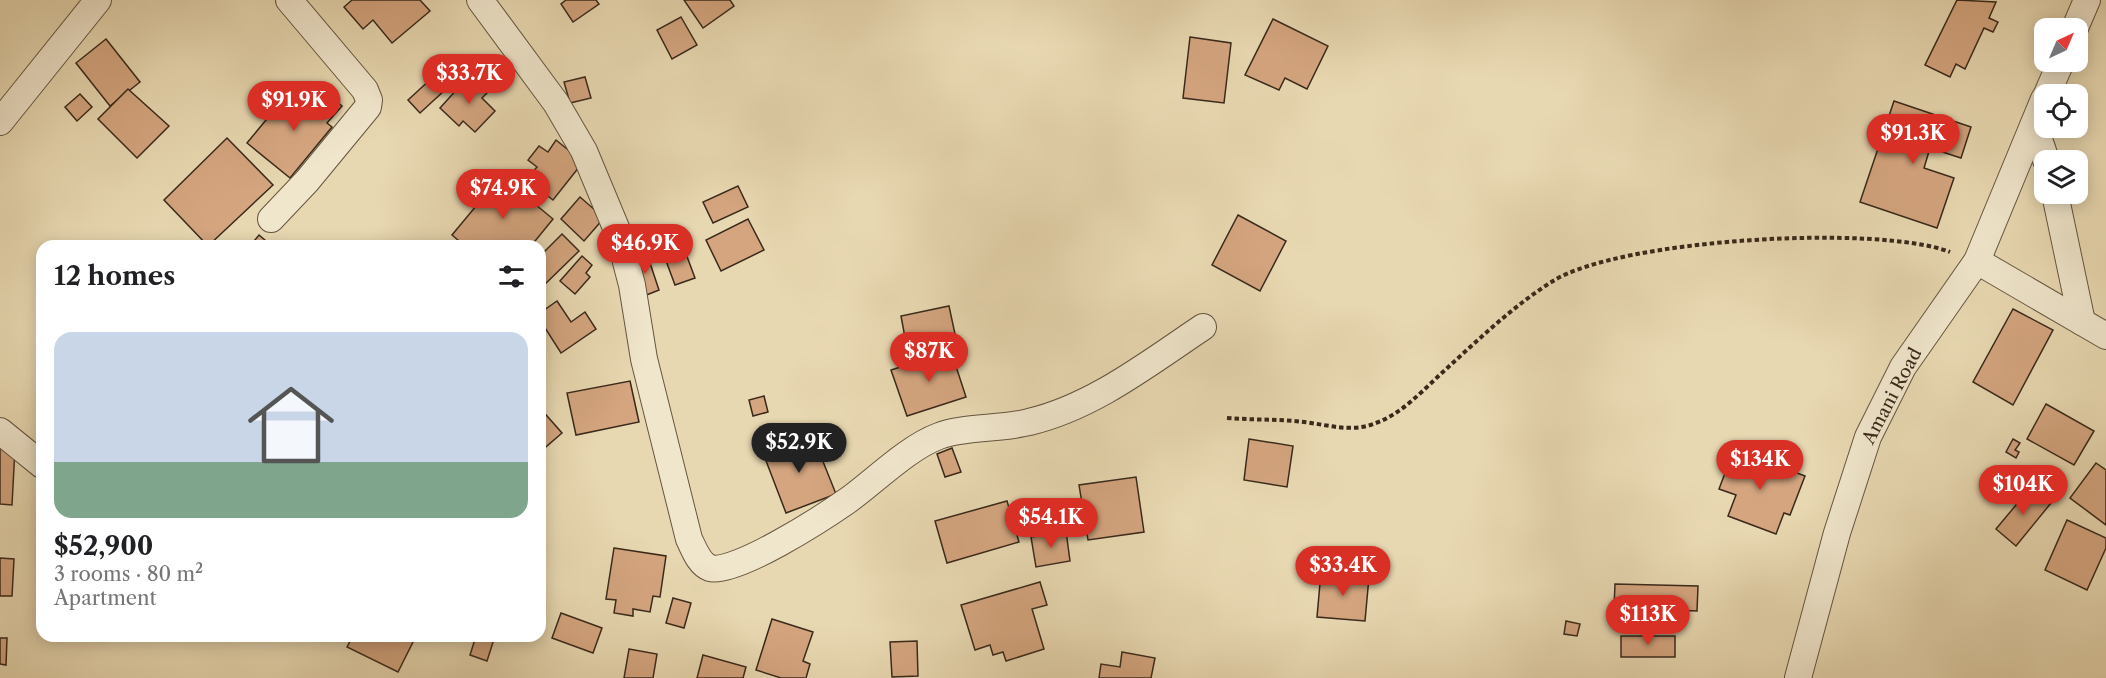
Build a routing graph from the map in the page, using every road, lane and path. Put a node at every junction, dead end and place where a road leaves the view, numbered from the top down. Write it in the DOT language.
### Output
graph roads {
  1 [pos="98,0"];
  2 [pos="288,0"];
  3 [pos="480,0"];
  4 [pos="2087,0"];
  5 [pos="2079,18"];
  6 [pos="0,122"];
  7 [pos="2034,124"];
  8 [pos="2057,204"];
  9 [pos="270,219"];
  10 [pos="1977,261"];
  11 [pos="2082,322"];
  12 [pos="1203,327"];
  13 [pos="2106,336"];
  14 [pos="1227,418"];
  15 [pos="0,431"];
  16 [pos="36,460"];
  17 [pos="1798,678"];
  1 -- 6 [label="street"];
  2 -- 9 [label="street"];
  3 -- 12 [label="street"];
  4 -- 5 [label="street"];
  7 -- 10 [label="street, Amani Road"];
  8 -- 11 [label="street"];
  10 -- 11 [label="street"];
  10 -- 14 [label="path"];
  10 -- 17 [label="street, Amani Road"];
  11 -- 13 [label="street"];
  15 -- 16 [label="street"];
}
